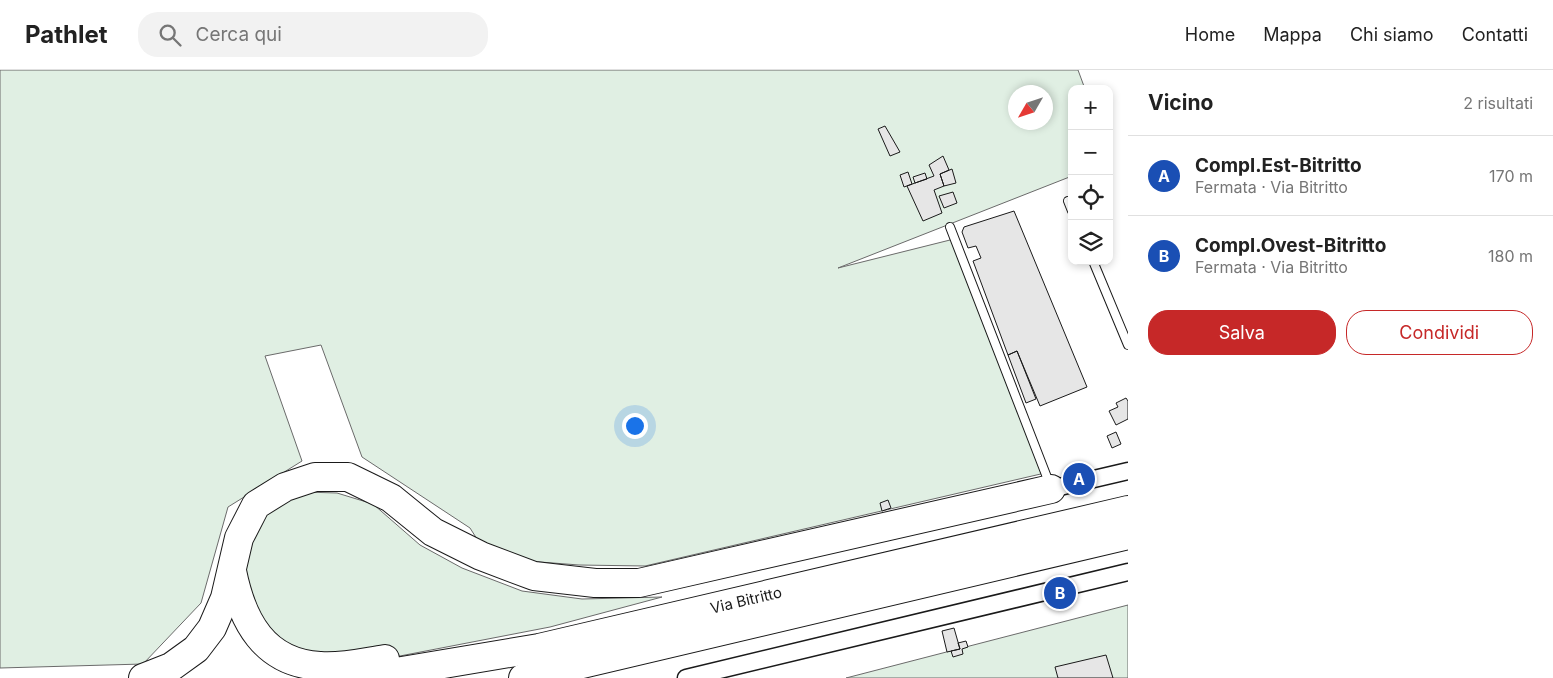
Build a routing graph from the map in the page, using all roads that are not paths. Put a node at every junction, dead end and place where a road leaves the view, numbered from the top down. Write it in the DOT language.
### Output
graph roads {
  1 [pos="950,227"];
  2 [pos="1095,265"];
  3 [pos="1128,345"];
  4 [pos="1128,471"];
  5 [pos="1051,489"];
  6 [pos="1128,510"];
  7 [pos="1128,535"];
  8 [pos="232,568"];
  9 [pos="1128,572"];
  10 [pos="631,626"];
  11 [pos="143,678"];
  12 [pos="360,678"];
  13 [pos="523,678"];
  14 [pos="686,678"];
  1 -- 5 [label="lane"];
  2 -- 3 [label="lane"];
  4 -- 5 [label="street"];
  5 -- 8 [label="highway"];
  6 -- 10 [label="highway, Via Bitritto"];
  7 -- 13 [label="highway, Via Bitritto"];
  8 -- 10 [label="highway"];
  8 -- 11 [label="highway"];
  9 -- 14 [label="street"];
  10 -- 12 [label="highway, Via Bitritto"];
}
